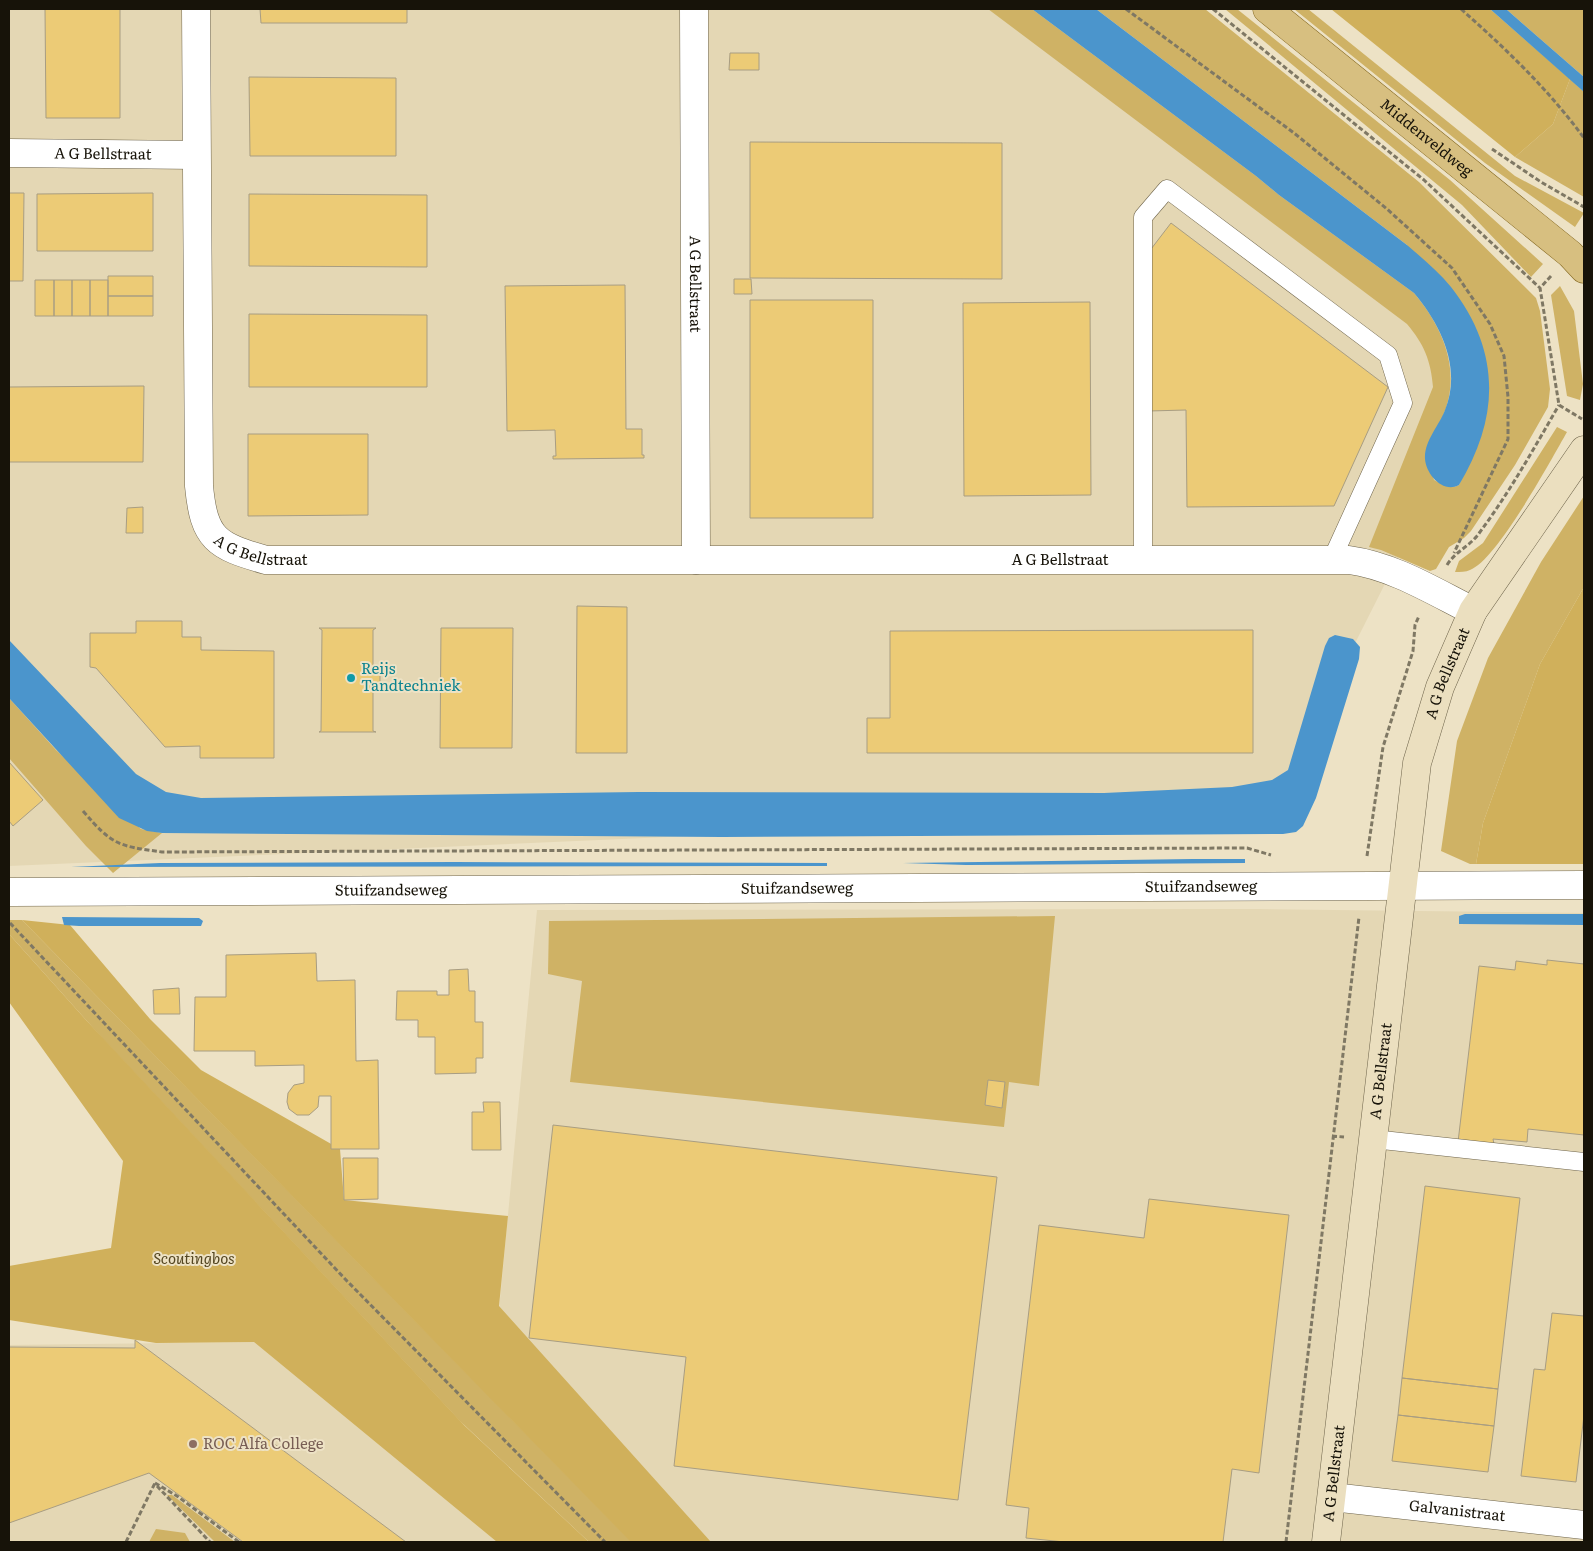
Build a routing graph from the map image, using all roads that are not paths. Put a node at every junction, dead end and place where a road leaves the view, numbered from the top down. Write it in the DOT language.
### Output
graph roads {
  1 [pos="196,9"];
  2 [pos="694,9"];
  3 [pos="1267,9"];
  4 [pos="9,153"];
  5 [pos="196,155"];
  6 [pos="1577,262"];
  7 [pos="1584,450"];
  8 [pos="1143,559"];
  9 [pos="1332,559"];
  10 [pos="696,560"];
  11 [pos="1474,610"];
  12 [pos="1403,885"];
  13 [pos="1584,886"];
  14 [pos="9,892"];
  15 [pos="1373,1139"];
  16 [pos="1584,1162"];
  17 [pos="1332,1497"];
  18 [pos="1584,1525"];
  19 [pos="1326,1542"];
  1 -- 5 [label="street, A G Bellstraat"];
  2 -- 10 [label="street, A G Bellstraat"];
  3 -- 6 [label="main road, Middenveldweg"];
  4 -- 5 [label="street, A G Bellstraat"];
  5 -- 10 [label="street, A G Bellstraat"];
  7 -- 11 [label="street, A G Bellstraat"];
  8 -- 9 [label="street, A G Bellstraat"];
  8 -- 9 [label="lane"];
  8 -- 10 [label="street, A G Bellstraat"];
  9 -- 11 [label="street, A G Bellstraat"];
  11 -- 12 [label="street, A G Bellstraat"];
  12 -- 13 [label="street, Stuifzandseweg"];
  12 -- 14 [label="street, Stuifzandseweg"];
  12 -- 15 [label="street, A G Bellstraat"];
  15 -- 16 [label="lane"];
  15 -- 17 [label="street, A G Bellstraat"];
  17 -- 18 [label="street, Galvanistraat"];
  17 -- 19 [label="street, A G Bellstraat"];
}
